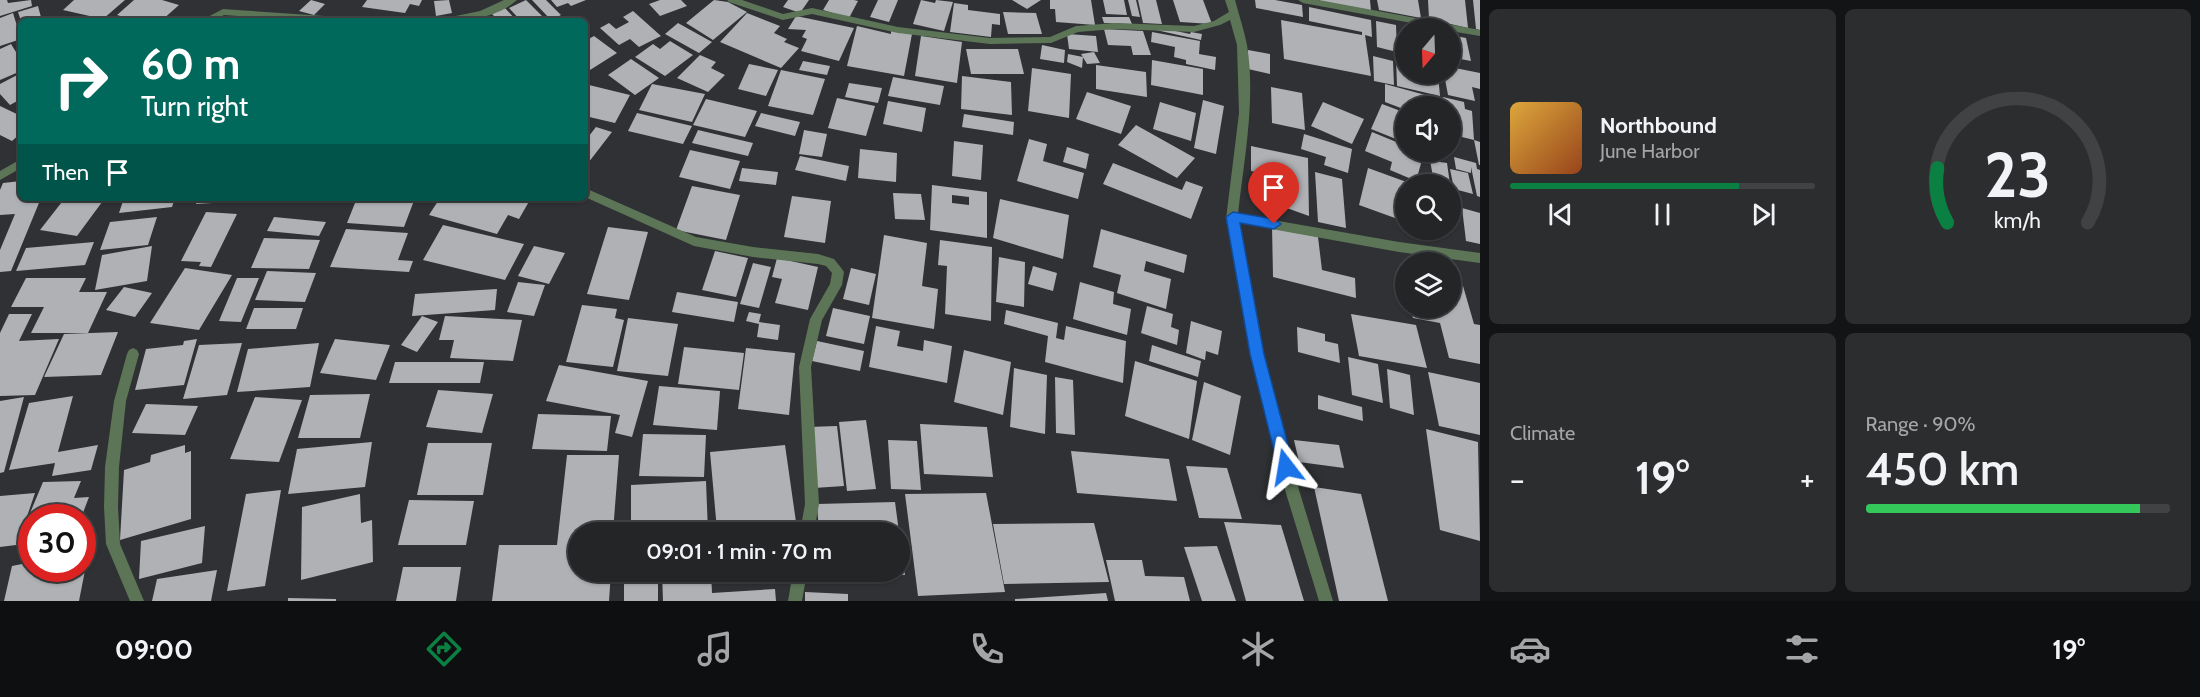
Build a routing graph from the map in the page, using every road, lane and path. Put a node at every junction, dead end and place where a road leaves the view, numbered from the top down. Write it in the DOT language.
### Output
graph roads {
  1 [pos="512,0"];
  2 [pos="732,0"];
  3 [pos="1230,0"];
  4 [pos="1303,0"];
  5 [pos="1233,14"];
  6 [pos="480,17"];
  7 [pos="208,18"];
  8 [pos="310,18"];
  9 [pos="1480,33"];
  10 [pos="18,165"];
  11 [pos="0,176"];
  12 [pos="588,193"];
  13 [pos="1233,217"];
  14 [pos="1480,258"];
  15 [pos="133,354"];
  16 [pos="809,522"];
  17 [pos="798,582"];
  18 [pos="137,601"];
  19 [pos="795,601"];
  20 [pos="1326,601"];
  1 -- 6 [label="street"];
  2 -- 5 [label="street"];
  3 -- 5 [label="street"];
  4 -- 9 [label="street"];
  5 -- 13 [label="street"];
  7 -- 8 [label="street"];
  10 -- 11 [label="street"];
  12 -- 16 [label="street"];
  13 -- 14 [label="street"];
  13 -- 20 [label="street"];
  15 -- 18 [label="street"];
  17 -- 19 [label="street"];
}
